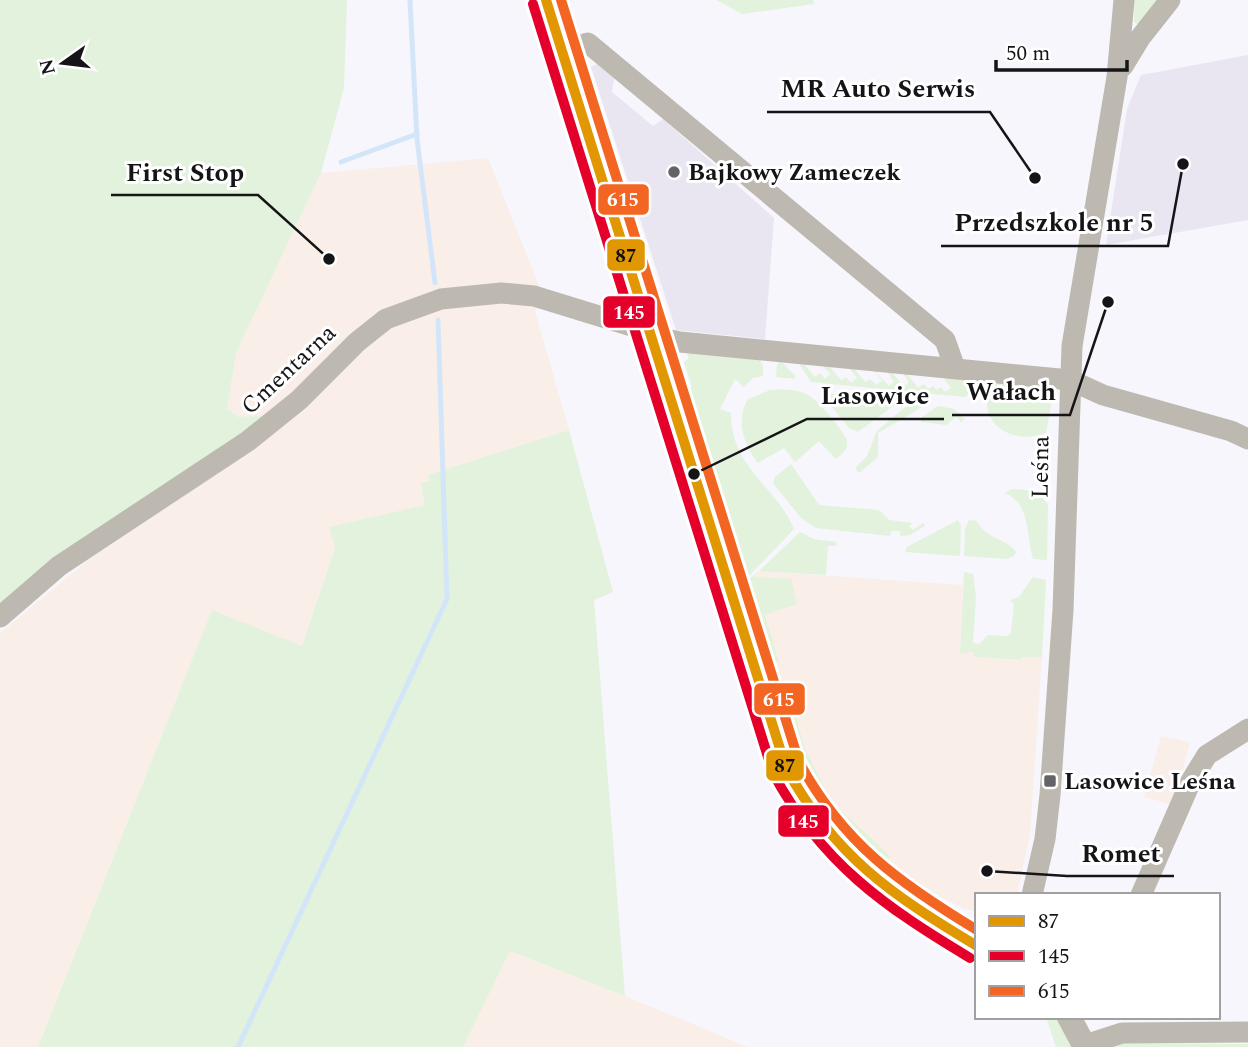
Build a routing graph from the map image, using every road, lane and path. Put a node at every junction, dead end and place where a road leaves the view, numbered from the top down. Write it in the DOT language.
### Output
graph roads {
  1 [pos="546,0"];
  2 [pos="1124,0"];
  3 [pos="1170,0"];
  4 [pos="562,51"];
  5 [pos="1117,77"];
  6 [pos="652,336"];
  7 [pos="955,368"];
  8 [pos="1070,380"];
  9 [pos="1248,439"];
  10 [pos="0,617"];
  11 [pos="1248,729"];
  12 [pos="1032,893"];
  13 [pos="1142,893"];
  14 [pos="975,945"];
  15 [pos="1070,1019"];
  16 [pos="1248,1032"];
  17 [pos="1085,1046"];
  1 -- 4 [label="street"];
  2 -- 5 [label="street, Leśna"];
  3 -- 5 [label="street"];
  4 -- 6 [label="street"];
  4 -- 7 [label="street"];
  5 -- 8 [label="street, Leśna"];
  6 -- 7 [label="street, Cmentarna"];
  6 -- 10 [label="street, Cmentarna"];
  6 -- 14 [label="street"];
  7 -- 8 [label="street, Cmentarna"];
  8 -- 9 [label="street, Cmentarna"];
  8 -- 12 [label="street, Leśna"];
  11 -- 13 [label="street"];
  15 -- 17 [label="street"];
  16 -- 17 [label="street"];
}
